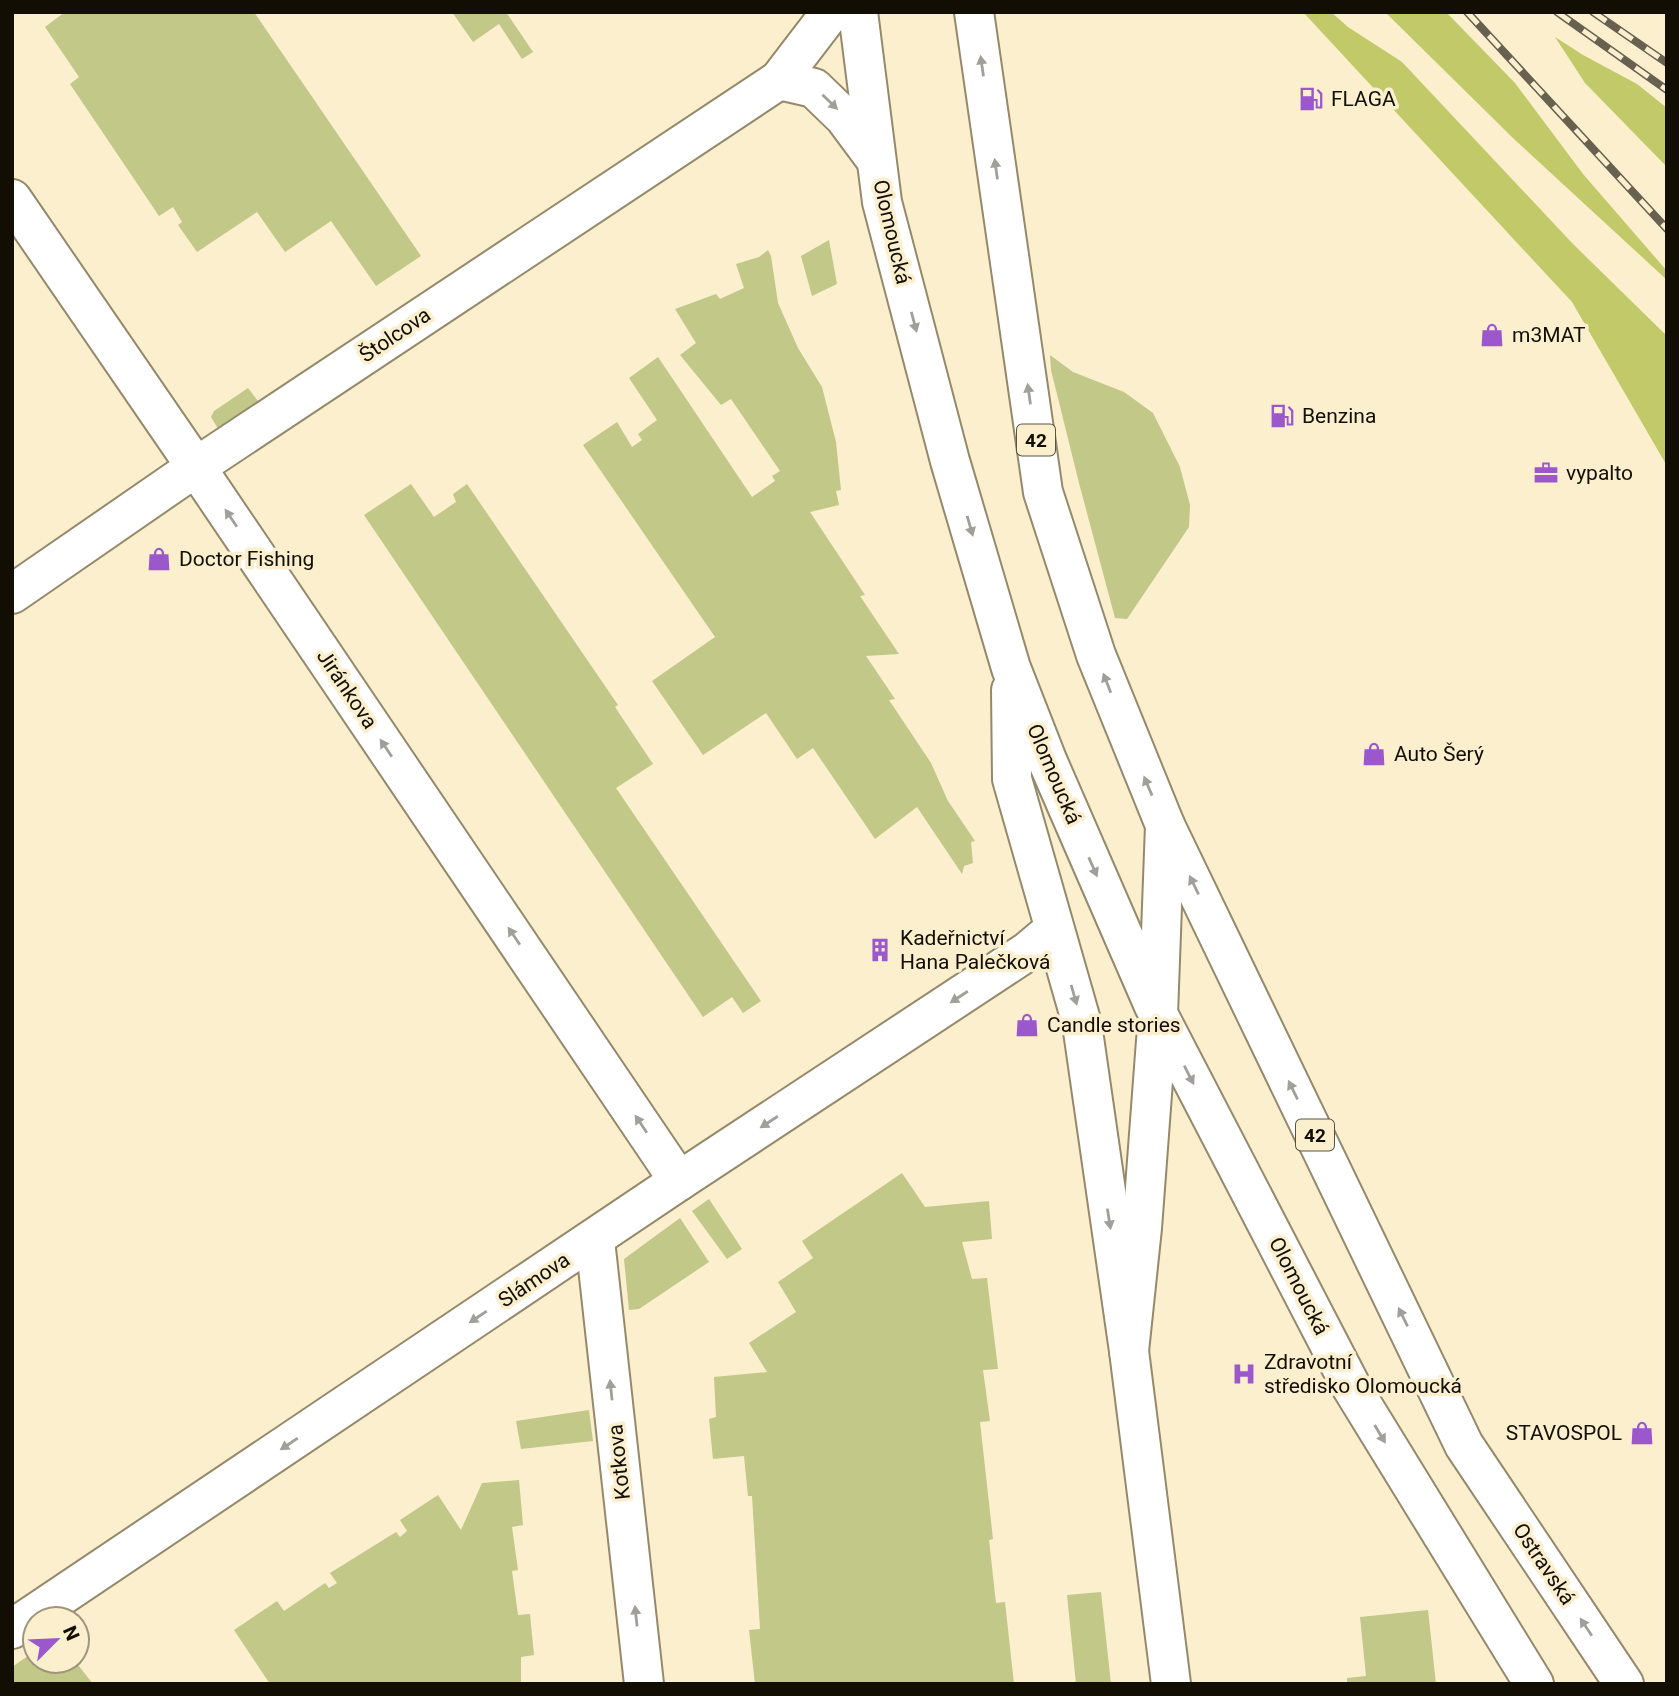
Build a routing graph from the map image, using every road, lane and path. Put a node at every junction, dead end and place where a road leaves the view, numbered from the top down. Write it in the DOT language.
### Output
graph roads {
  1 [pos="831,12"];
  2 [pos="858,12"];
  3 [pos="974,12"];
  4 [pos="779,80"];
  5 [pos="876,160"];
  6 [pos="12,199"];
  7 [pos="196,467"];
  8 [pos="12,594"];
  9 [pos="1011,668"];
  10 [pos="1165,825"];
  11 [pos="1054,929"];
  12 [pos="1158,1014"];
  13 [pos="679,1181"];
  14 [pos="595,1240"];
  15 [pos="1129,1351"];
  16 [pos="1407,1480"];
  17 [pos="12,1629"];
  18 [pos="643,1684"];
  19 [pos="1171,1684"];
  20 [pos="1504,1684"];
  21 [pos="1534,1684"];
  22 [pos="1624,1684"];
  1 -- 4 [label="main road, Štolcova"];
  2 -- 5 [label="main road, Olomoucká"];
  10 -- 3 [label="main road, 42, one-way"];
  4 -- 5 [label="main road, one-way"];
  4 -- 7 [label="main road, Štolcova"];
  5 -- 9 [label="main road, Olomoucká, one-way"];
  6 -- 7 [label="main road, Jiránkova"];
  7 -- 8 [label="main road, Štolcova"];
  13 -- 7 [label="main road, Jiránkova, one-way"];
  9 -- 11 [label="main road"];
  9 -- 12 [label="main road, Olomoucká, one-way"];
  10 -- 12 [label="main road"];
  22 -- 10 [label="main road, Ostravská / 42, one-way"];
  11 -- 13 [label="main road, Slámova, one-way"];
  11 -- 15 [label="main road, one-way"];
  12 -- 15 [label="main road"];
  12 -- 16 [label="main road, Olomoucká, one-way"];
  13 -- 14 [label="main road, Slámova"];
  14 -- 17 [label="main road, Slámova, one-way"];
  18 -- 14 [label="main road, Kotkova, one-way"];
  15 -- 19 [label="main road"];
  16 -- 20 [label="main road"];
  16 -- 21 [label="main road"];
}
